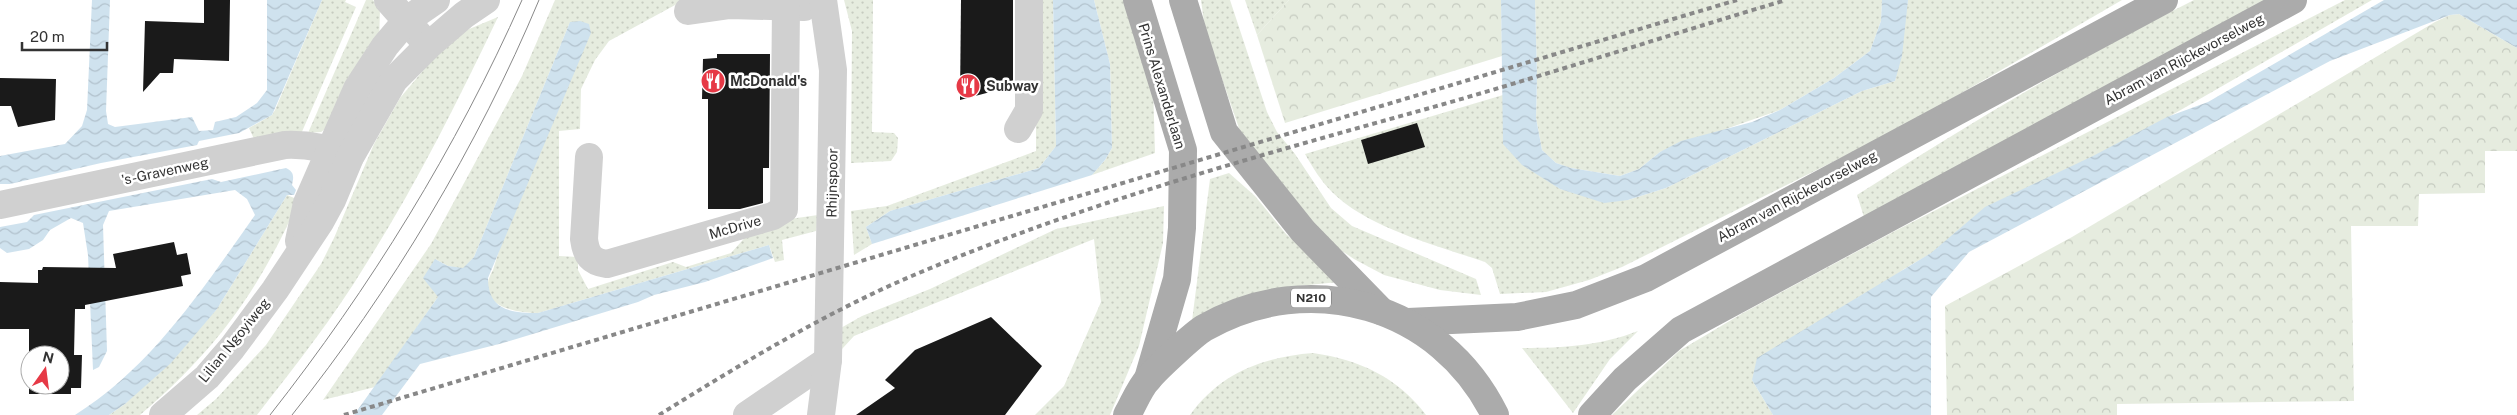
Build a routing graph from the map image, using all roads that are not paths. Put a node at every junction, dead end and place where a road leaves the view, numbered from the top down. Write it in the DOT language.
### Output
graph roads {
  1 [pos="388,0"];
  2 [pos="436,0"];
  3 [pos="486,0"];
  4 [pos="1029,0"];
  5 [pos="1137,0"];
  6 [pos="1183,0"];
  7 [pos="2164,0"];
  8 [pos="2293,0"];
  9 [pos="824,4"];
  10 [pos="786,7"];
  11 [pos="688,11"];
  12 [pos="407,20"];
  13 [pos="428,46"];
  14 [pos="1018,129"];
  15 [pos="340,153"];
  16 [pos="589,157"];
  17 [pos="0,205"];
  18 [pos="1381,311"];
  19 [pos="1408,322"];
  20 [pos="828,360"];
  21 [pos="1148,379"];
  22 [pos="163,415"];
  23 [pos="747,415"];
  24 [pos="821,415"];
  25 [pos="1128,415"];
  26 [pos="1494,415"];
  27 [pos="1592,415"];
  1 -- 12 [label="street"];
  2 -- 12 [label="street"];
  3 -- 13 [label="street"];
  4 -- 14 [label="street"];
  5 -- 21 [label="main road, Prins Alexanderlaan"];
  6 -- 18 [label="main road"];
  7 -- 19 [label="main road, Abram van Rijckevorselweg"];
  8 -- 27 [label="main road, Abram van Rijckevorselweg"];
  9 -- 10 [label="street, Rhijnspoor"];
  9 -- 20 [label="street, Rhijnspoor"];
  10 -- 11 [label="street, Rhijnspoor"];
  10 -- 16 [label="street, McDrive"];
  12 -- 13 [label="street"];
  12 -- 15 [label="street"];
  13 -- 15 [label="street"];
  15 -- 17 [label="street, 's-Gravenweg"];
  15 -- 22 [label="street, Lilian Ngoyiweg"];
  18 -- 19 [label="main road, N210"];
  18 -- 21 [label="main road, N210"];
  19 -- 26 [label="main road, N210"];
  20 -- 23 [label="street"];
  20 -- 24 [label="street, Rhijnspoor"];
  21 -- 25 [label="main road, N210"];
}
